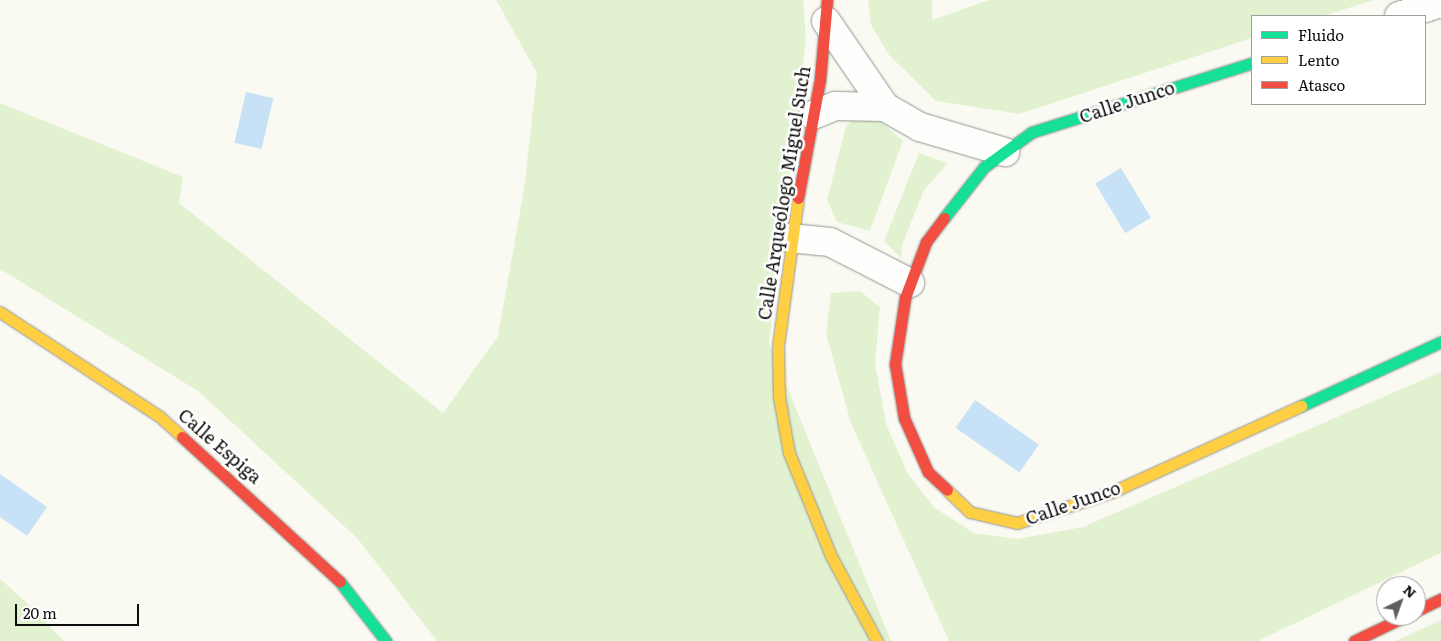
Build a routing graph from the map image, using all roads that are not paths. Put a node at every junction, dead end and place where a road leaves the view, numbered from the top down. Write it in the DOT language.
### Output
graph roads {
  1 [pos="1441,3"];
  2 [pos="827,11"];
  3 [pos="1402,15"];
  4 [pos="1251,63"];
  5 [pos="885,107"];
  6 [pos="814,115"];
  7 [pos="1005,152"];
  8 [pos="790,238"];
  9 [pos="910,283"];
  10 [pos="0,312"];
  11 [pos="1441,342"];
  12 [pos="1441,599"];
  13 [pos="1426,606"];
  14 [pos="1385,626"];
  15 [pos="386,641"];
  16 [pos="877,641"];
  17 [pos="1354,641"];
  1 -- 3 [label="street"];
  2 -- 5 [label="street"];
  2 -- 6 [label="street, Calle Arqueólogo Miguel Such"];
  4 -- 7 [label="street, Calle Junco"];
  5 -- 6 [label="street"];
  5 -- 7 [label="street"];
  6 -- 8 [label="street, Calle Arqueólogo Miguel Such"];
  7 -- 9 [label="street, Calle Junco"];
  8 -- 9 [label="street"];
  8 -- 16 [label="street, Calle Arqueólogo Miguel Such"];
  9 -- 11 [label="street, Calle Junco"];
  10 -- 15 [label="street, Calle Espiga"];
  12 -- 13 [label="street"];
  14 -- 17 [label="street"];
}
